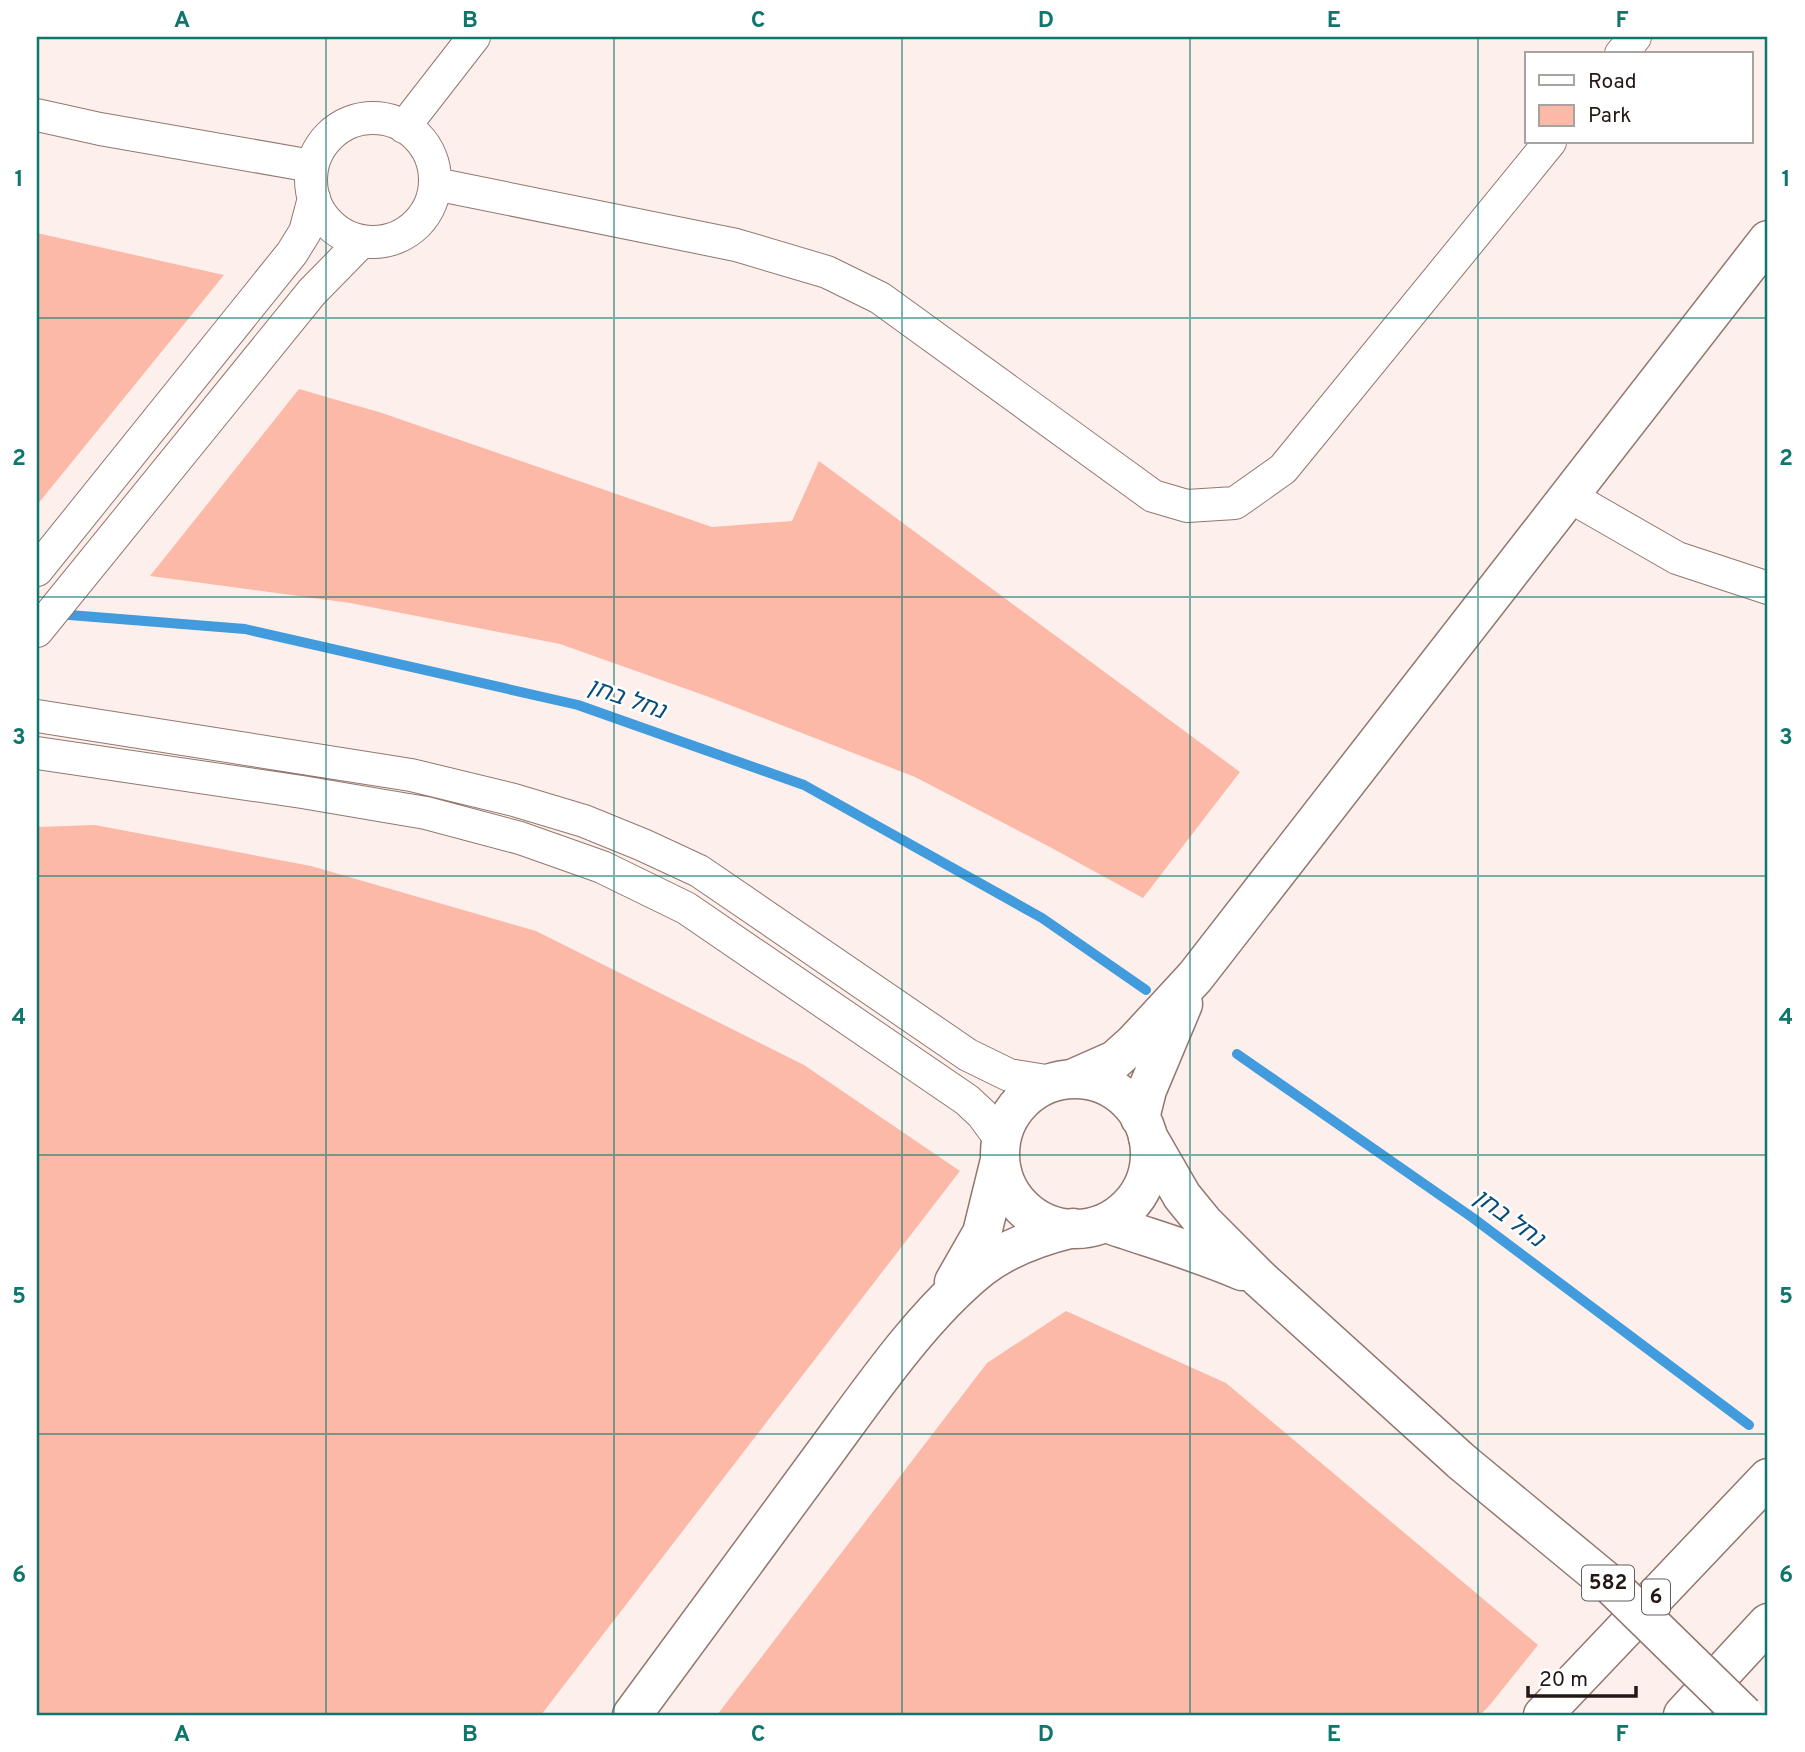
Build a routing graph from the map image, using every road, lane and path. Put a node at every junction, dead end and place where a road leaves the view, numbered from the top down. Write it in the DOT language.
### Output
graph roads {
  1 [pos="474,37"];
  2 [pos="1635,37"];
  3 [pos="1623,52"];
  4 [pos="37,115"];
  5 [pos="404,127"];
  6 [pos="1547,144"];
  7 [pos="312,166"];
  8 [pos="435,184"];
  9 [pos="314,198"];
  10 [pos="1768,240"];
  11 [pos="362,241"];
  12 [pos="1569,496"];
  13 [pos="37,570"];
  14 [pos="1768,588"];
  15 [pos="37,631"];
  16 [pos="37,716"];
  17 [pos="37,753"];
  18 [pos="1195,977"];
  19 [pos="1062,1080"];
  20 [pos="1144,1127"];
  21 [pos="1000,1150"];
  22 [pos="1090,1225"];
  23 [pos="1260,1279"];
  24 [pos="943,1303"];
  25 [pos="1768,1478"];
  26 [pos="1768,1623"];
  27 [pos="632,1715"];
  28 [pos="1543,1715"];
  29 [pos="1682,1715"];
  30 [pos="1744,1715"];
  1 -- 5 [label="street"];
  2 -- 3 [label="street"];
  4 -- 7 [label="street"];
  5 -- 7 [label="street"];
  5 -- 8 [label="street"];
  6 -- 8 [label="street"];
  7 -- 9 [label="street"];
  8 -- 11 [label="street"];
  9 -- 11 [label="street"];
  9 -- 13 [label="street"];
  10 -- 12 [label="main road"];
  11 -- 15 [label="street"];
  12 -- 14 [label="street"];
  12 -- 18 [label="main road"];
  16 -- 19 [label="street"];
  17 -- 21 [label="street"];
  18 -- 19 [label="main road"];
  18 -- 20 [label="main road"];
  19 -- 20 [label="main road"];
  19 -- 21 [label="main road"];
  20 -- 22 [label="main road"];
  20 -- 23 [label="main road, 582"];
  21 -- 22 [label="main road"];
  21 -- 24 [label="main road"];
  22 -- 23 [label="main road, 582"];
  22 -- 24 [label="main road"];
  23 -- 30 [label="main road, 582, bridge"];
  24 -- 27 [label="main road"];
  25 -- 28 [label="main road, 6"];
  26 -- 29 [label="main road"];
}
